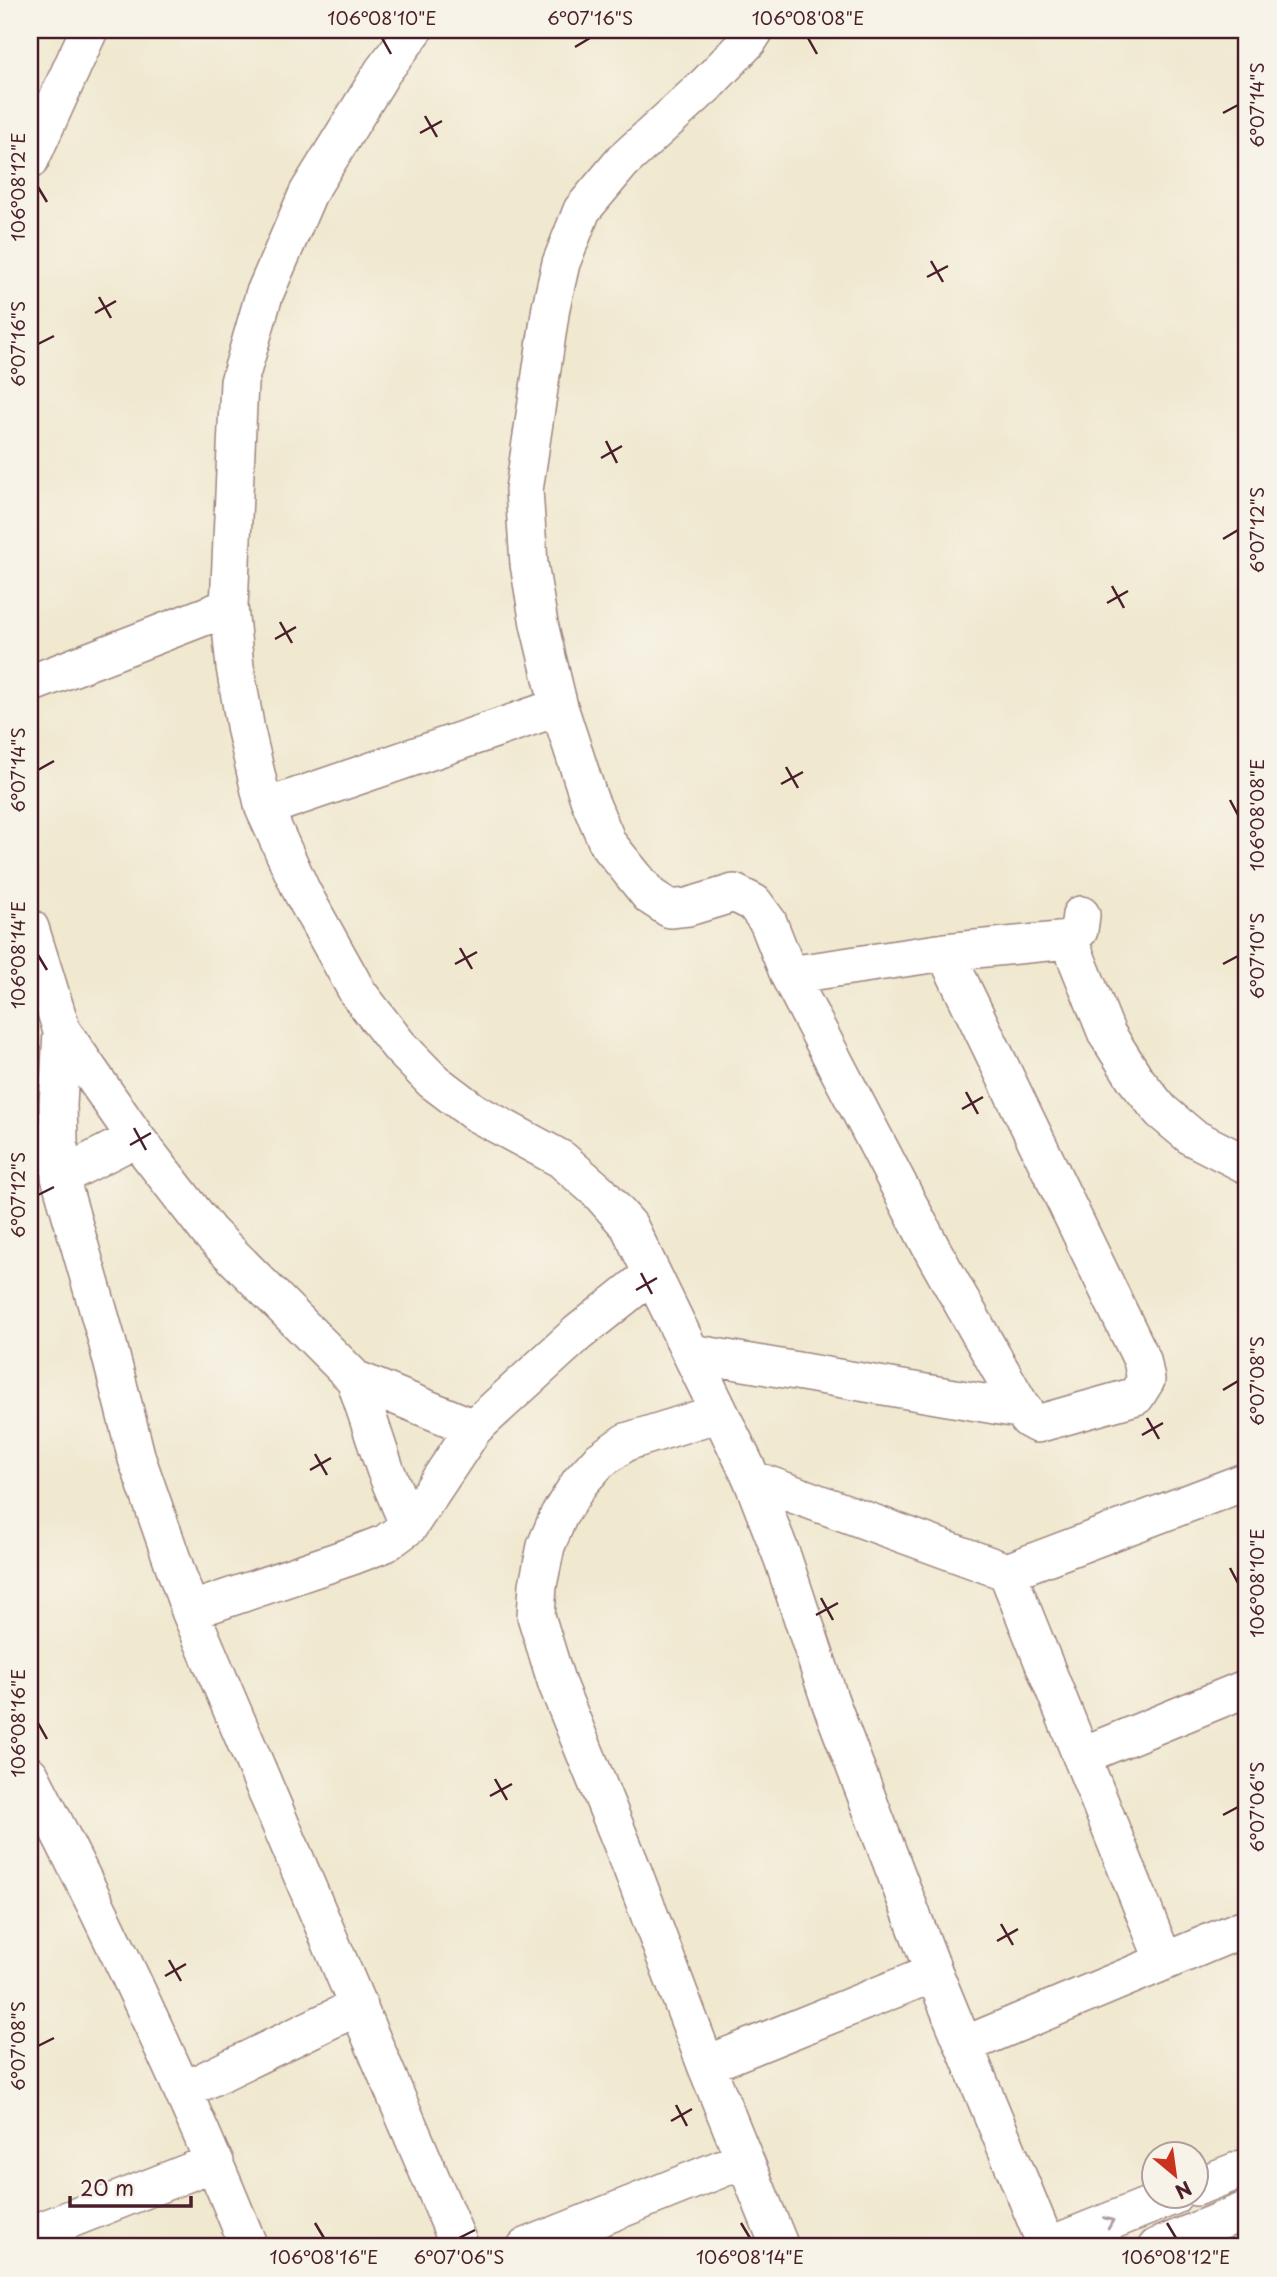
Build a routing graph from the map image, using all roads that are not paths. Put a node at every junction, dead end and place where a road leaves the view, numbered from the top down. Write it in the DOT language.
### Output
graph roads {
  1 [pos="89,30"];
  2 [pos="414,30"];
  3 [pos="755,30"];
  4 [pos="30,160"];
  5 [pos="229,607"];
  6 [pos="30,684"];
  7 [pos="559,707"];
  8 [pos="264,808"];
  9 [pos="33,949"];
  10 [pos="945,952"];
  11 [pos="789,975"];
  12 [pos="62,1031"];
  13 [pos="136,1138"];
  14 [pos="1247,1165"];
  15 [pos="60,1177"];
  16 [pos="652,1274"];
  17 [pos="692,1353"];
  18 [pos="355,1379"];
  19 [pos="1024,1410"];
  20 [pos="719,1413"];
  21 [pos="474,1428"];
  22 [pos="752,1479"];
  23 [pos="1247,1481"];
  24 [pos="409,1526"];
  25 [pos="1007,1572"];
  26 [pos="190,1611"];
  27 [pos="1247,1688"];
  28 [pos="1081,1756"];
  29 [pos="30,1775"];
  30 [pos="1247,1927"];
  31 [pos="1164,1961"];
  32 [pos="934,1973"];
  33 [pos="359,2006"];
  34 [pos="965,2045"];
  35 [pos="706,2065"];
  36 [pos="183,2091"];
  37 [pos="743,2160"];
  38 [pos="215,2162"];
  39 [pos="1247,2167"];
  40 [pos="1210,2182"];
  41 [pos="1140,2209"];
  42 [pos="1247,2210"];
  43 [pos="30,2235"];
  44 [pos="1165,2246"];
  45 [pos="250,2247"];
  46 [pos="460,2247"];
  47 [pos="526,2247"];
  48 [pos="780,2247"];
  49 [pos="1047,2247"];
  1 -- 4 [label="street"];
  2 -- 5 [label="street"];
  3 -- 7 [label="street"];
  5 -- 6 [label="street"];
  5 -- 8 [label="street"];
  7 -- 8 [label="street"];
  7 -- 11 [label="street"];
  8 -- 16 [label="street"];
  9 -- 12 [label="street"];
  10 -- 11 [label="street"];
  10 -- 14 [label="street"];
  10 -- 19 [label="street"];
  11 -- 19 [label="street"];
  12 -- 13 [label="street"];
  12 -- 15 [label="street"];
  13 -- 15 [label="street"];
  13 -- 18 [label="street"];
  15 -- 26 [label="street"];
  16 -- 17 [label="street"];
  16 -- 21 [label="street"];
  17 -- 19 [label="street"];
  17 -- 20 [label="street"];
  18 -- 21 [label="street"];
  18 -- 24 [label="street"];
  20 -- 22 [label="street"];
  20 -- 35 [label="street"];
  21 -- 24 [label="street"];
  22 -- 25 [label="street"];
  22 -- 32 [label="street"];
  23 -- 25 [label="street"];
  24 -- 26 [label="street"];
  25 -- 28 [label="street"];
  26 -- 33 [label="street"];
  27 -- 28 [label="street"];
  28 -- 31 [label="street"];
  29 -- 36 [label="street"];
  30 -- 31 [label="street"];
  31 -- 34 [label="street"];
  32 -- 34 [label="street"];
  32 -- 35 [label="street"];
  33 -- 36 [label="street"];
  33 -- 46 [label="street"];
  34 -- 49 [label="street"];
  35 -- 37 [label="street"];
  36 -- 38 [label="street"];
  37 -- 47 [label="street"];
  37 -- 48 [label="street"];
  38 -- 43 [label="street"];
  38 -- 45 [label="street"];
  39 -- 40 [label="street"];
  49 -- 41 [label="street, one-way"];
  42 -- 44 [label="street"];
}
